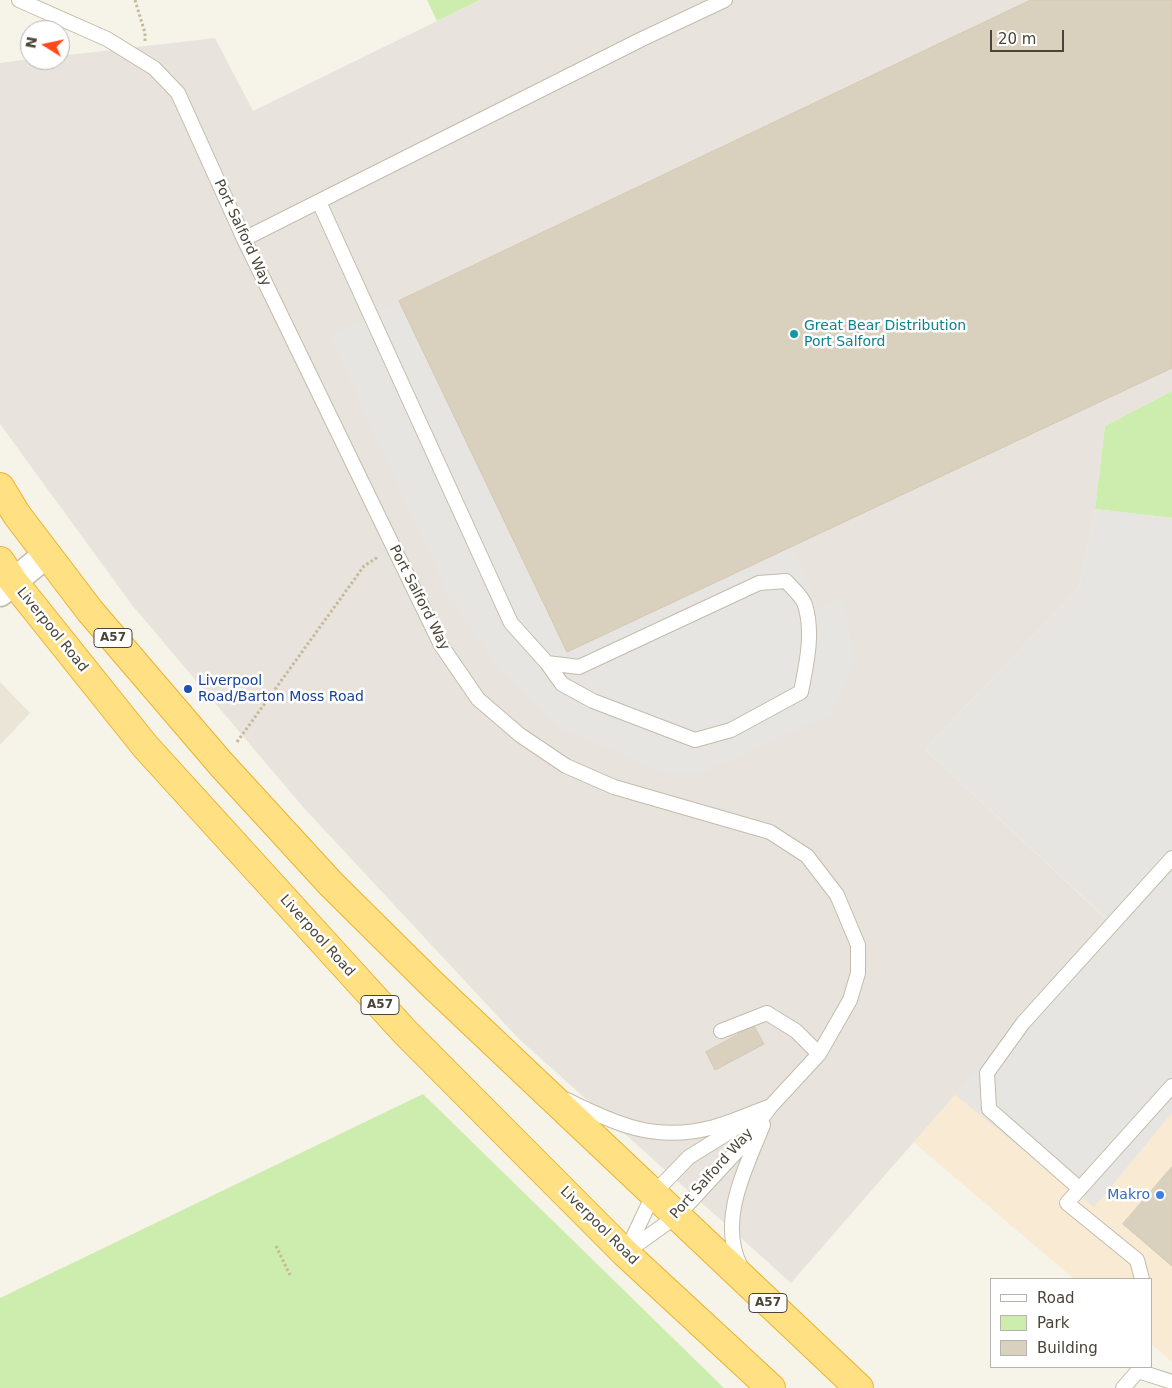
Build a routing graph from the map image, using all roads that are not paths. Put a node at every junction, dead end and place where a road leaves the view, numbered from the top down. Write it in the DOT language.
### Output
graph roads {
  1 [pos="19,0"];
  2 [pos="725,0"];
  3 [pos="318,202"];
  4 [pos="244,239"];
  5 [pos="0,487"];
  6 [pos="47,554"];
  7 [pos="4,579"];
  8 [pos="547,663"];
  9 [pos="1172,858"];
  10 [pos="721,1031"];
  11 [pos="819,1054"];
  12 [pos="1172,1086"];
  13 [pos="543,1088"];
  14 [pos="771,1106"];
  15 [pos="1080,1189"];
  16 [pos="654,1193"];
  17 [pos="678,1215"];
  18 [pos="626,1253"];
  19 [pos="1142,1278"];
  20 [pos="751,1287"];
  21 [pos="1138,1369"];
  22 [pos="1172,1382"];
  23 [pos="770,1388"];
  24 [pos="859,1388"];
  25 [pos="1123,1388"];
  1 -- 4 [label="lane, Port Salford Way"];
  2 -- 3 [label="lane"];
  3 -- 4 [label="lane"];
  3 -- 8 [label="lane"];
  4 -- 11 [label="lane, Port Salford Way"];
  5 -- 6 [label="highway, A57"];
  6 -- 7 [label="street"];
  6 -- 13 [label="highway, A57"];
  7 -- 18 [label="highway, Liverpool Road / A57"];
  8 -- 8 [label="lane"];
  9 -- 15 [label="lane"];
  10 -- 11 [label="lane"];
  11 -- 14 [label="lane, Port Salford Way"];
  12 -- 15 [label="lane"];
  13 -- 14 [label="lane, Port Salford Way"];
  13 -- 16 [label="highway, A57"];
  14 -- 16 [label="lane, Port Salford Way"];
  14 -- 17 [label="lane, Port Salford Way"];
  14 -- 20 [label="lane, Port Salford Way"];
  15 -- 19 [label="lane"];
  16 -- 17 [label="highway, A57"];
  16 -- 18 [label="lane, Port Salford Way"];
  17 -- 18 [label="lane, Port Salford Way"];
  17 -- 20 [label="highway, A57"];
  18 -- 23 [label="highway, Liverpool Road / A57"];
  20 -- 24 [label="highway, A57"];
  21 -- 22 [label="lane"];
  21 -- 25 [label="lane"];
}
